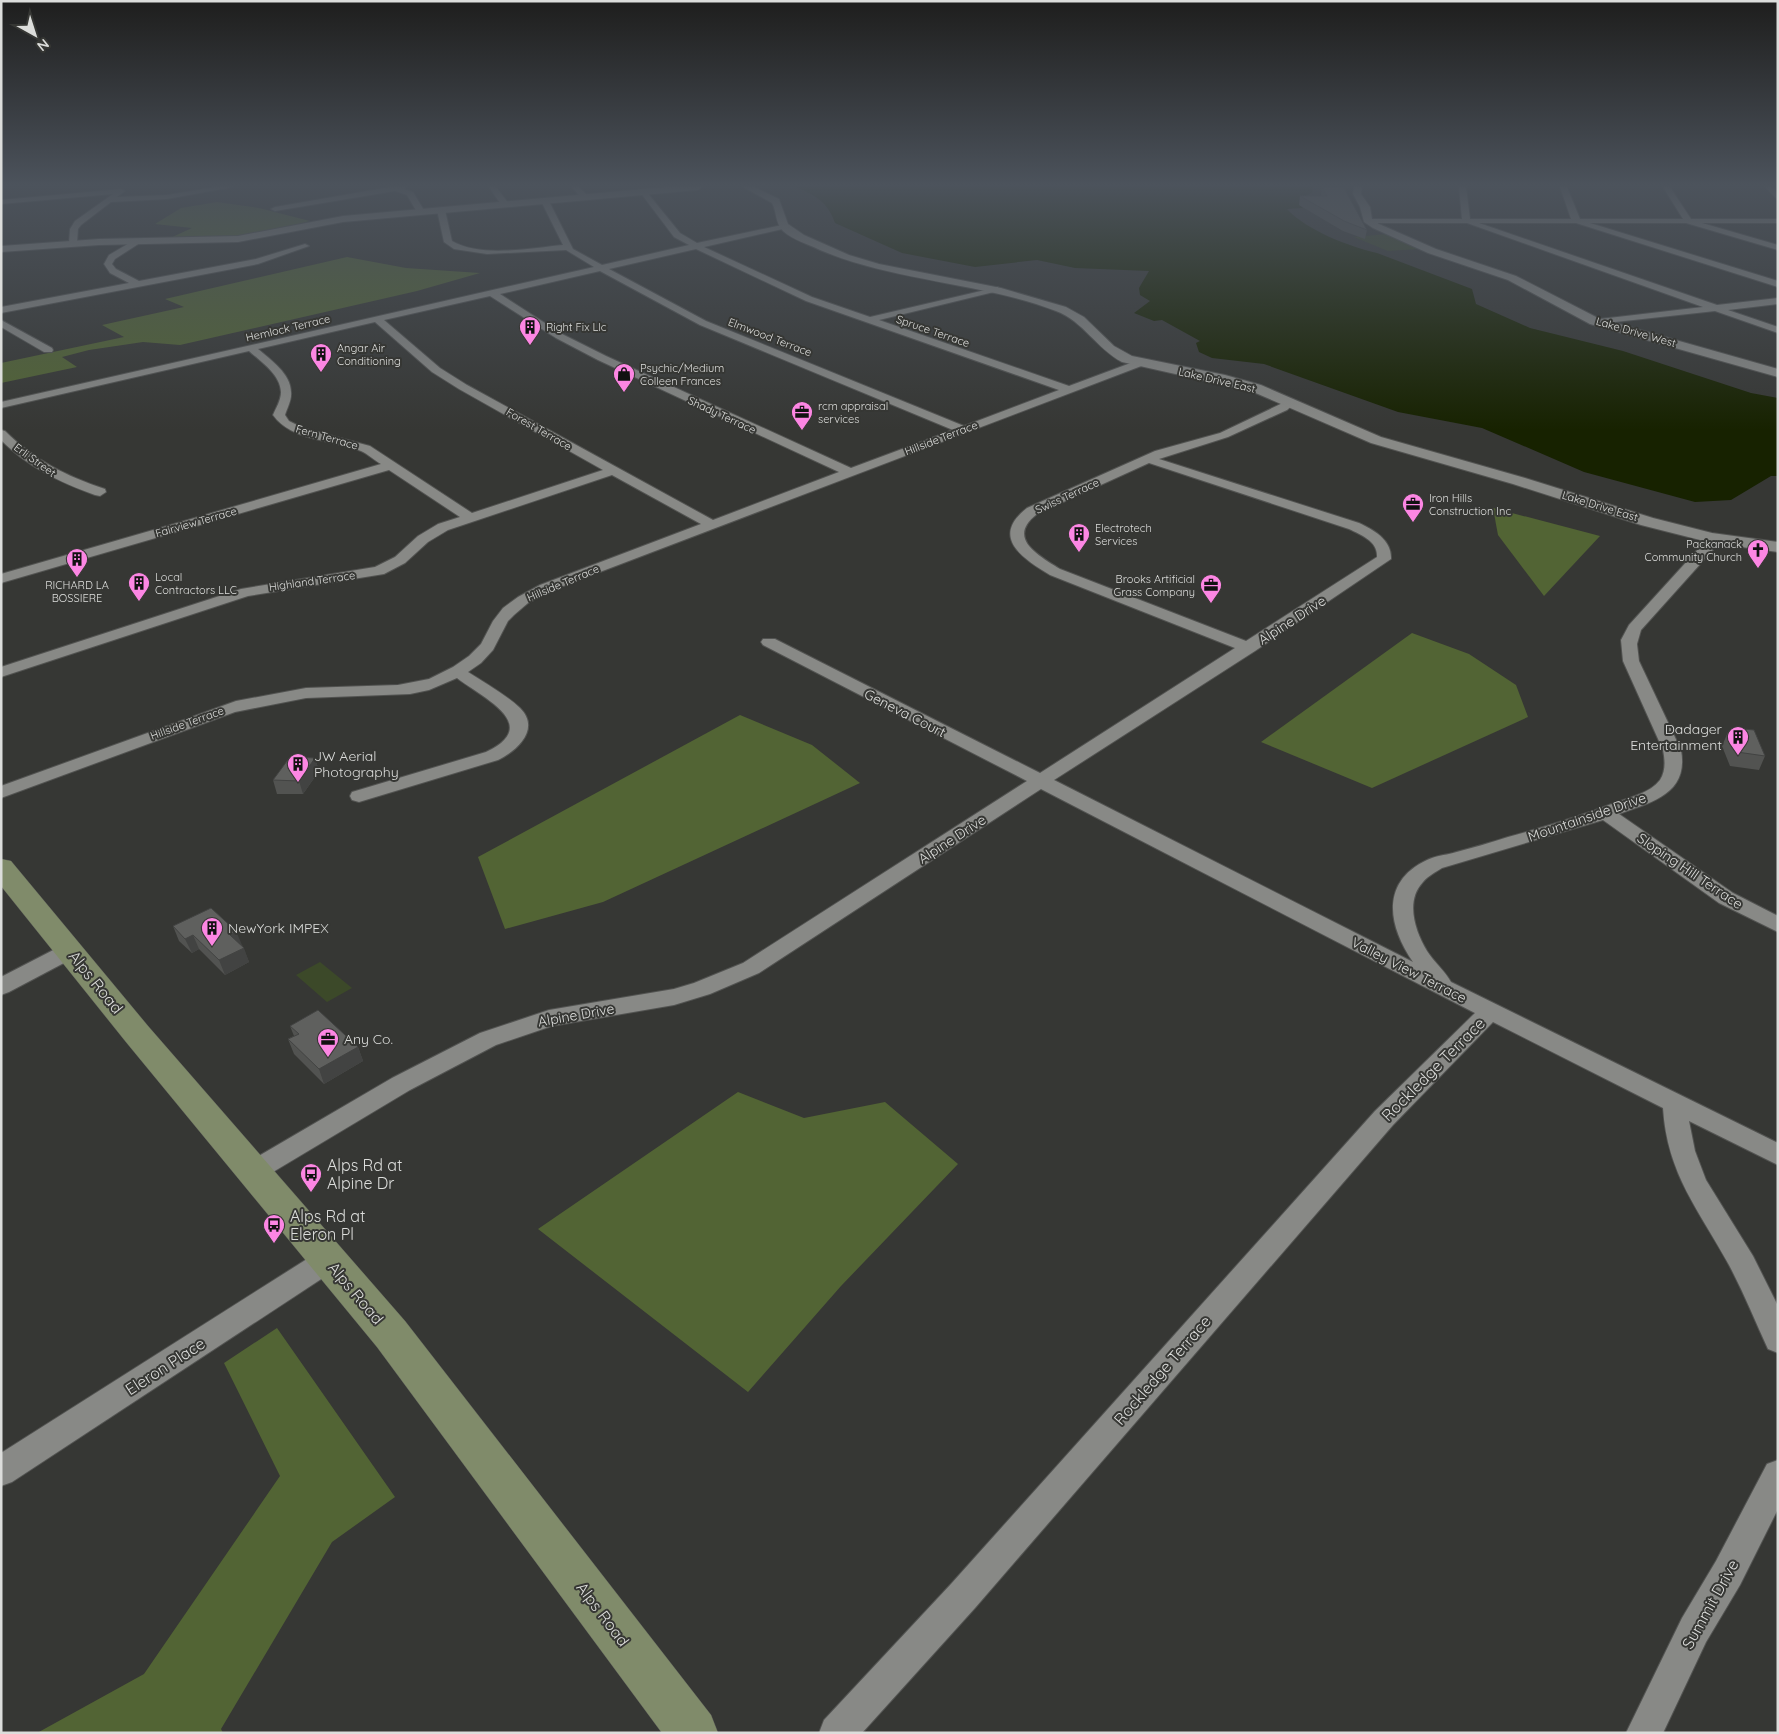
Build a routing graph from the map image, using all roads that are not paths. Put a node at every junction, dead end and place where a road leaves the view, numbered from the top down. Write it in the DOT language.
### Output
graph roads {
  1 [pos="111,268"];
  2 [pos="222,268"];
  3 [pos="601,268"];
  4 [pos="743,268"];
  5 [pos="875,268"];
  6 [pos="1482,268"];
  7 [pos="1598,268"];
  8 [pos="1726,268"];
  9 [pos="138,284"];
  10 [pos="1778,284"];
  11 [pos="995,289"];
  12 [pos="492,293"];
  13 [pos="1778,301"];
  14 [pos="1714,309"];
  15 [pos="1,310"];
  16 [pos="377,319"];
  17 [pos="869,320"];
  18 [pos="1600,322"];
  19 [pos="1,323"];
  20 [pos="1778,330"];
  21 [pos="251,348"];
  22 [pos="48,350"];
  23 [pos="1140,363"];
  24 [pos="1778,373"];
  25 [pos="1069,390"];
  26 [pos="1289,403"];
  27 [pos="1,405"];
  28 [pos="964,430"];
  29 [pos="1,433"];
  30 [pos="1148,459"];
  31 [pos="391,465"];
  32 [pos="612,471"];
  33 [pos="851,472"];
  34 [pos="100,492"];
  35 [pos="470,518"];
  36 [pos="712,525"];
  37 [pos="1715,539"];
  38 [pos="1778,547"];
  39 [pos="1,579"];
  40 [pos="769,642"];
  41 [pos="1248,648"];
  42 [pos="456,671"];
  43 [pos="1,672"];
  44 [pos="1041,782"];
  45 [pos="1,792"];
  46 [pos="359,796"];
  47 [pos="1605,813"];
  48 [pos="1,867"];
  49 [pos="1778,925"];
  50 [pos="71,950"];
  51 [pos="1,987"];
  52 [pos="1449,990"];
  53 [pos="1490,1011"];
  54 [pos="1675,1105"];
  55 [pos="1778,1155"];
  56 [pos="254,1171"];
  57 [pos="328,1260"];
  58 [pos="1778,1340"];
  59 [pos="1,1471"];
  60 [pos="1778,1475"];
  61 [pos="694,1733"];
  62 [pos="837,1733"];
  63 [pos="1644,1733"];
  1 -- 9 [label="street"];
  2 -- 9 [label="street"];
  3 -- 12 [label="street, Hemlock Terrace"];
  3 -- 28 [label="street, Elmwood Terrace"];
  4 -- 17 [label="street, Spruce Terrace"];
  5 -- 11 [label="street, Lake Drive East"];
  6 -- 18 [label="street, Lake Drive West"];
  7 -- 14 [label="street"];
  8 -- 10 [label="street"];
  9 -- 15 [label="street"];
  11 -- 17 [label="street"];
  11 -- 23 [label="street, Lake Drive East"];
  12 -- 16 [label="street, Hemlock Terrace"];
  12 -- 33 [label="street, Shady Terrace"];
  13 -- 14 [label="street"];
  14 -- 18 [label="street"];
  14 -- 20 [label="street"];
  16 -- 21 [label="street, Hemlock Terrace"];
  16 -- 32 [label="street, Forest Terrace"];
  17 -- 25 [label="street, Spruce Terrace"];
  18 -- 24 [label="street, Lake Drive West"];
  19 -- 22 [label="street"];
  21 -- 27 [label="street, Hemlock Terrace"];
  21 -- 31 [label="street, Fern Terrace"];
  23 -- 25 [label="street, Hillside Terrace"];
  23 -- 26 [label="street, Lake Drive East"];
  25 -- 28 [label="street, Hillside Terrace"];
  26 -- 30 [label="street, Swiss Terrace"];
  26 -- 37 [label="street, Lake Drive East"];
  28 -- 33 [label="street, Hillside Terrace"];
  29 -- 34 [label="street, Erli Street"];
  30 -- 41 [label="street, Swiss Terrace"];
  30 -- 41 [label="street, Alpine Drive"];
  31 -- 35 [label="street, Fern Terrace"];
  31 -- 39 [label="street, Fairview Terrace"];
  32 -- 35 [label="street, Highland Terrace"];
  32 -- 36 [label="street, Forest Terrace"];
  33 -- 36 [label="street, Hillside Terrace"];
  35 -- 43 [label="street, Highland Terrace"];
  36 -- 42 [label="street, Hillside Terrace"];
  37 -- 38 [label="street, Lake Drive East"];
  37 -- 47 [label="street, Mountainside Drive"];
  40 -- 44 [label="street, Geneva Court"];
  41 -- 44 [label="street, Alpine Drive"];
  42 -- 45 [label="street, Hillside Terrace"];
  42 -- 46 [label="street"];
  44 -- 52 [label="street, Valley View Terrace"];
  44 -- 56 [label="street, Alpine Drive"];
  47 -- 49 [label="street, Sloping Hill Terrace"];
  47 -- 52 [label="street, Mountainside Drive"];
  48 -- 50 [label="main road, Alps Road"];
  50 -- 51 [label="street"];
  50 -- 56 [label="main road, Alps Road"];
  52 -- 53 [label="street, Valley View Terrace"];
  53 -- 54 [label="street, Valley View Terrace"];
  53 -- 62 [label="street, Rockledge Terrace"];
  54 -- 55 [label="street, Valley View Terrace"];
  54 -- 58 [label="street"];
  56 -- 57 [label="main road, Alps Road"];
  57 -- 59 [label="street, Eleron Place"];
  57 -- 61 [label="main road, Alps Road"];
  60 -- 63 [label="street, Summit Drive"];
}
